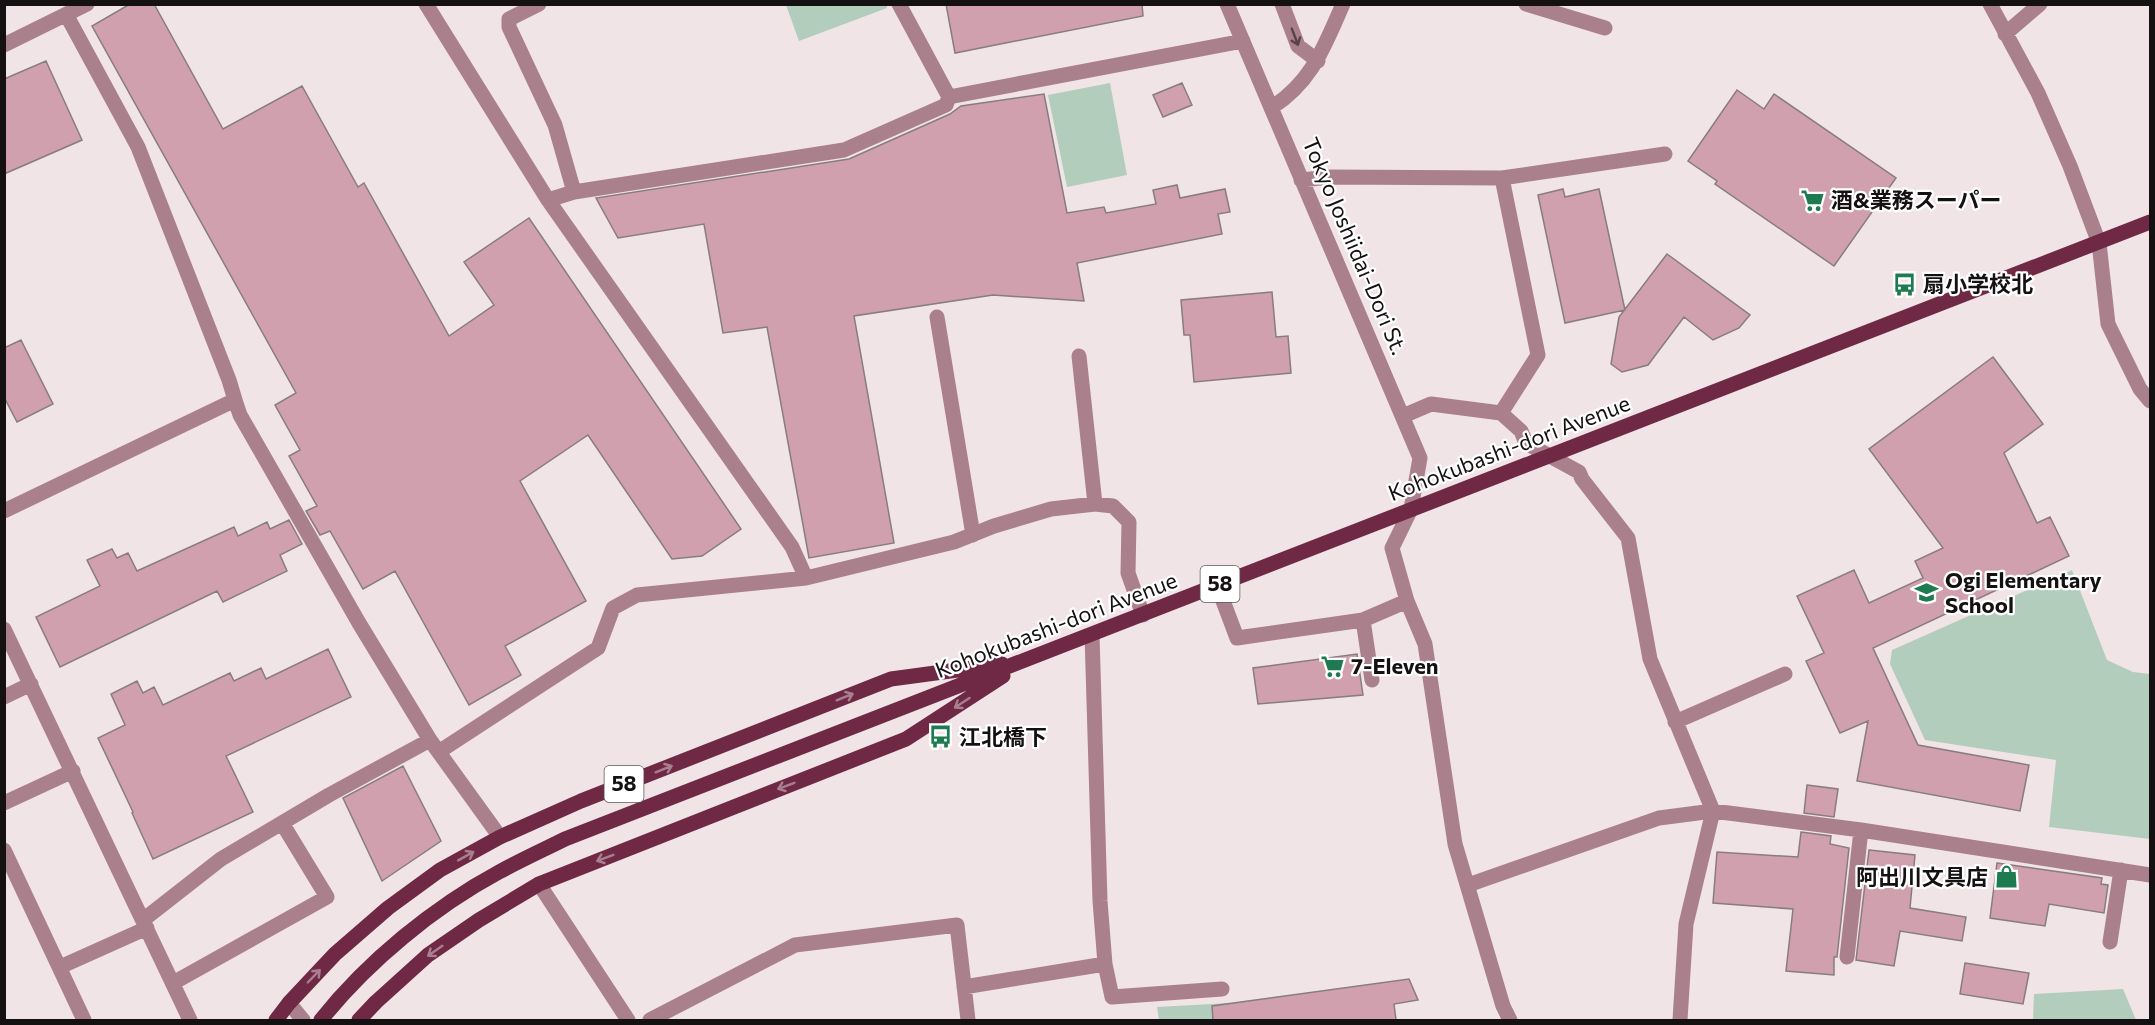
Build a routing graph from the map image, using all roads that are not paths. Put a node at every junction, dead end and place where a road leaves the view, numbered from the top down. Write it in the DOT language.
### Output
graph roads {
  1 [pos="87,4"];
  2 [pos="426,4"];
  3 [pos="539,4"];
  4 [pos="899,4"];
  5 [pos="1227,4"];
  6 [pos="1282,4"];
  7 [pos="1343,4"];
  8 [pos="1526,4"];
  9 [pos="1990,4"];
  10 [pos="2040,4"];
  11 [pos="67,16"];
  12 [pos="1605,28"];
  13 [pos="2005,34"];
  14 [pos="1243,41"];
  15 [pos="4,45"];
  16 [pos="1318,61"];
  17 [pos="949,97"];
  18 [pos="1271,108"];
  19 [pos="1665,154"];
  20 [pos="1502,178"];
  21 [pos="1301,180"];
  22 [pos="574,192"];
  23 [pos="548,200"];
  24 [pos="2151,222"];
  25 [pos="2099,243"];
  26 [pos="937,317"];
  27 [pos="1079,356"];
  28 [pos="235,400"];
  29 [pos="2151,401"];
  30 [pos="1501,413"];
  31 [pos="1403,416"];
  32 [pos="1549,456"];
  33 [pos="1095,504"];
  34 [pos="1411,509"];
  35 [pos="4,511"];
  36 [pos="973,534"];
  37 [pos="806,578"];
  38 [pos="1217,585"];
  39 [pos="1407,601"];
  40 [pos="1143,615"];
  41 [pos="1363,620"];
  42 [pos="4,629"];
  43 [pos="1092,635"];
  44 [pos="1029,660"];
  45 [pos="1785,674"];
  46 [pos="1372,680"];
  47 [pos="31,684"];
  48 [pos="4,697"];
  49 [pos="1675,722"];
  50 [pos="435,745"];
  51 [pos="73,771"];
  52 [pos="4,803"];
  53 [pos="1713,811"];
  54 [pos="282,823"];
  55 [pos="1861,830"];
  56 [pos="500,837"];
  57 [pos="4,850"];
  58 [pos="2121,870"];
  59 [pos="2151,875"];
  60 [pos="539,884"];
  61 [pos="1468,885"];
  62 [pos="145,924"];
  63 [pos="2110,942"];
  64 [pos="1847,957"];
  65 [pos="1105,964"];
  66 [pos="60,967"];
  67 [pos="173,983"];
  68 [pos="964,987"];
  69 [pos="1222,989"];
  70 [pos="289,1003"];
  71 [pos="84,1020"];
  72 [pos="190,1020"];
  73 [pos="276,1020"];
  74 [pos="303,1020"];
  75 [pos="321,1020"];
  76 [pos="359,1020"];
  77 [pos="628,1020"];
  78 [pos="650,1020"];
  79 [pos="968,1020"];
  80 [pos="1510,1020"];
  81 [pos="1680,1020"];
  1 -- 11 [label="street"];
  2 -- 23 [label="street"];
  3 -- 22 [label="street"];
  4 -- 17 [label="street"];
  5 -- 14 [label="street, Tokyo Joshiidai-Dori St."];
  6 -- 16 [label="street, one-way"];
  7 -- 16 [label="street"];
  8 -- 12 [label="street"];
  9 -- 13 [label="street"];
  10 -- 13 [label="street"];
  11 -- 15 [label="street"];
  11 -- 28 [label="street"];
  13 -- 25 [label="street"];
  14 -- 17 [label="street"];
  14 -- 18 [label="street, Tokyo Joshiidai-Dori St."];
  16 -- 18 [label="street"];
  17 -- 22 [label="street"];
  18 -- 21 [label="street, Tokyo Joshiidai-Dori St."];
  19 -- 20 [label="street"];
  20 -- 21 [label="street"];
  20 -- 30 [label="street"];
  21 -- 31 [label="street, Tokyo Joshiidai-Dori St."];
  22 -- 23 [label="street"];
  23 -- 37 [label="street"];
  24 -- 25 [label="main road, Kohokubashi-dori Avenue / 58"];
  25 -- 29 [label="street"];
  25 -- 32 [label="main road, Kohokubashi-dori Avenue / 58"];
  26 -- 36 [label="street"];
  27 -- 33 [label="street"];
  28 -- 35 [label="street"];
  28 -- 50 [label="street"];
  30 -- 31 [label="street"];
  30 -- 32 [label="street"];
  31 -- 34 [label="street, Tokyo Joshiidai-Dori St."];
  32 -- 34 [label="main road, Kohokubashi-dori Avenue / 58"];
  32 -- 49 [label="street"];
  33 -- 36 [label="street"];
  33 -- 40 [label="street"];
  34 -- 38 [label="main road, Kohokubashi-dori Avenue / 58"];
  34 -- 39 [label="street, Tokyo Joshiidai-Dori St."];
  36 -- 37 [label="street"];
  37 -- 50 [label="street"];
  38 -- 40 [label="main road, Kohokubashi-dori Avenue / 58"];
  38 -- 41 [label="street"];
  39 -- 41 [label="street"];
  39 -- 61 [label="street, Tokyo Joshiidai-Dori St."];
  40 -- 43 [label="main road, Kohokubashi-dori Avenue / 58"];
  41 -- 46 [label="street"];
  42 -- 47 [label="street"];
  43 -- 44 [label="main road, Kohokubashi-dori Avenue / 58"];
  43 -- 65 [label="street"];
  56 -- 44 [label="main road, 58, one-way"];
  44 -- 60 [label="main road, 58, one-way"];
  44 -- 75 [label="main road, Kohokubashi-dori Avenue / 58"];
  45 -- 49 [label="street"];
  47 -- 48 [label="street"];
  47 -- 51 [label="street"];
  49 -- 53 [label="street"];
  50 -- 54 [label="street"];
  50 -- 56 [label="street"];
  51 -- 52 [label="street"];
  51 -- 62 [label="street"];
  53 -- 55 [label="street"];
  53 -- 61 [label="street"];
  53 -- 81 [label="street"];
  54 -- 62 [label="street"];
  54 -- 67 [label="street"];
  55 -- 58 [label="street"];
  55 -- 64 [label="street"];
  70 -- 56 [label="main road, 58, one-way"];
  57 -- 66 [label="street"];
  58 -- 59 [label="street"];
  58 -- 63 [label="street"];
  60 -- 76 [label="main road, 58, one-way"];
  60 -- 77 [label="street"];
  61 -- 80 [label="street, Tokyo Joshiidai-Dori St."];
  62 -- 66 [label="street"];
  62 -- 67 [label="street"];
  65 -- 68 [label="street"];
  65 -- 69 [label="street"];
  66 -- 71 [label="street"];
  67 -- 72 [label="street"];
  68 -- 78 [label="street"];
  68 -- 79 [label="street"];
  70 -- 73 [label="main road, 58"];
  70 -- 74 [label="street"];
}
